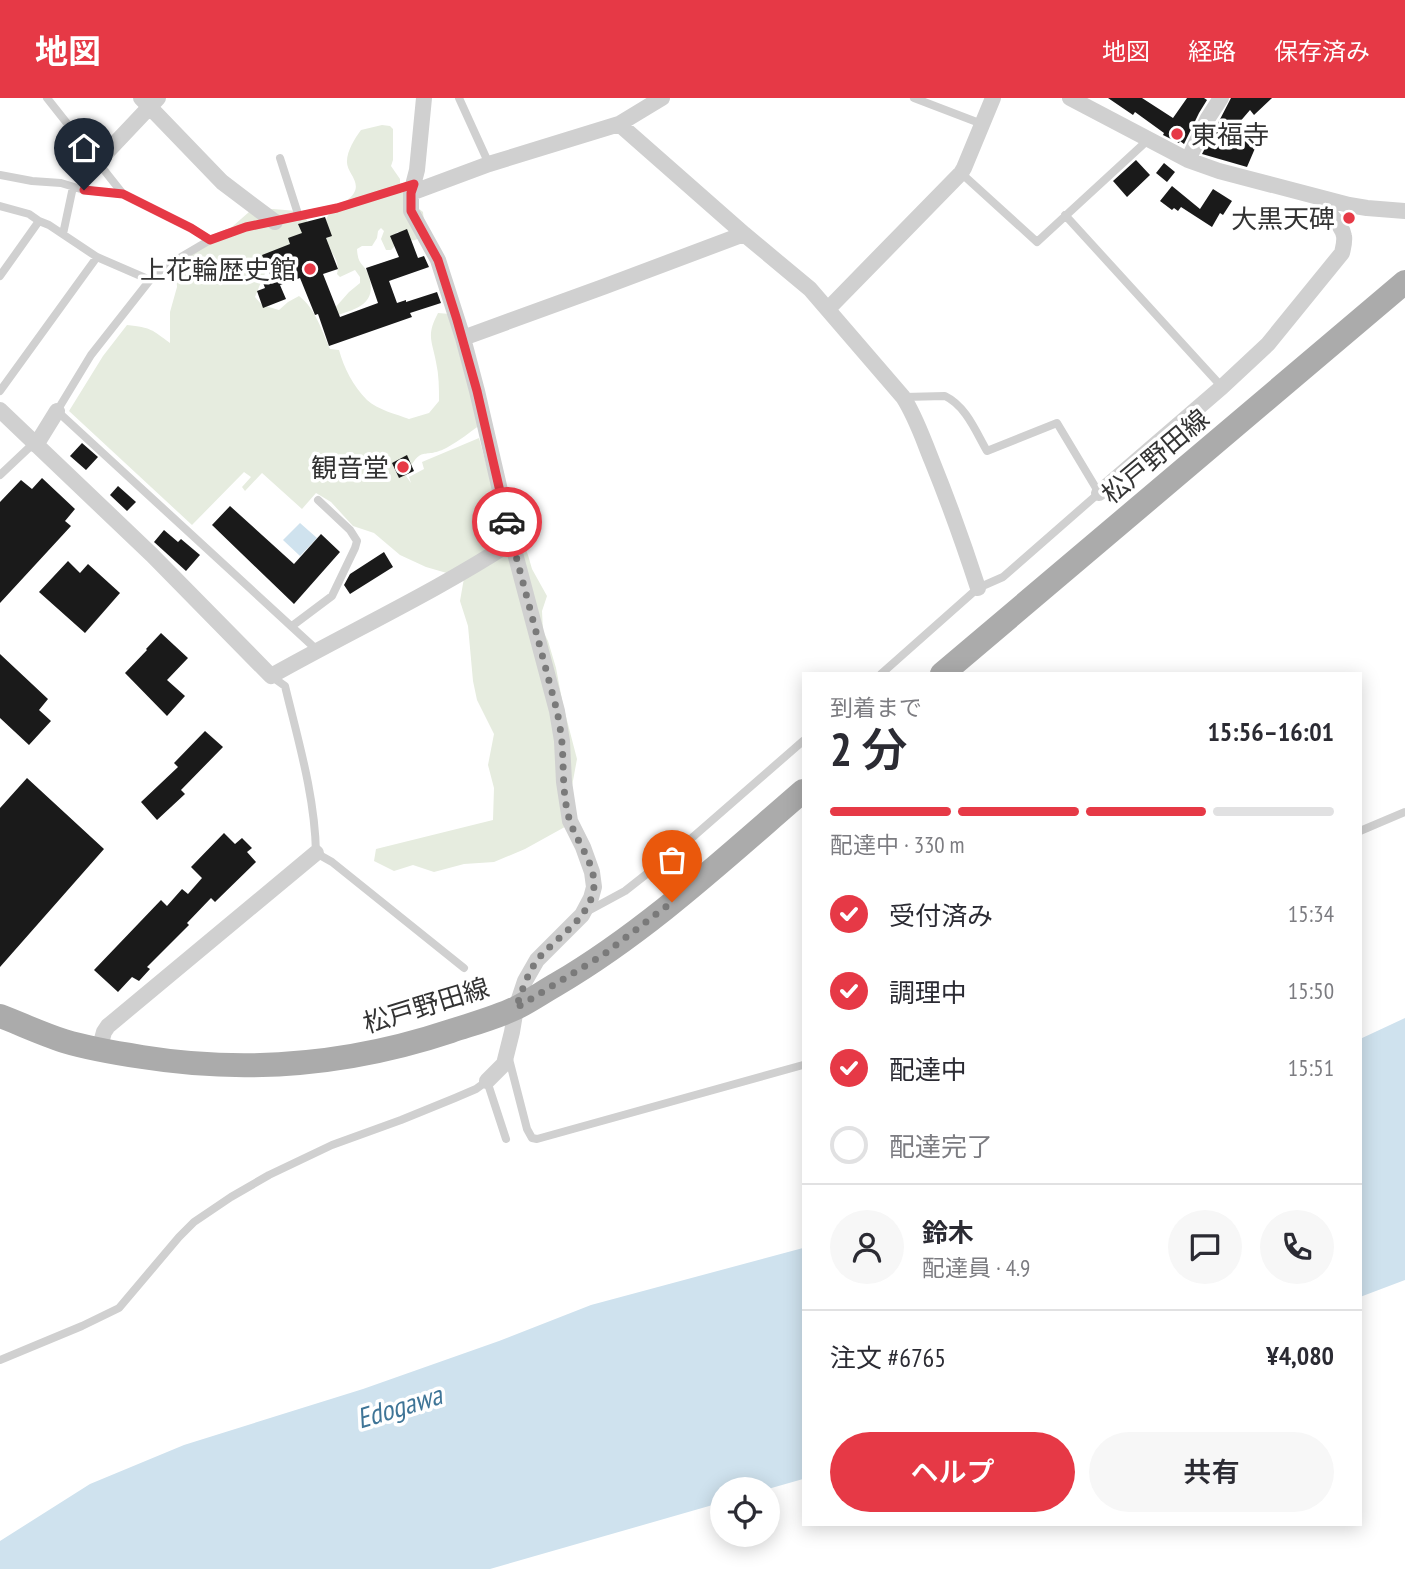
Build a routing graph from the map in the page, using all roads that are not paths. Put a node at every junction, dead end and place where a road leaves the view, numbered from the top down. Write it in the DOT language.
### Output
graph roads {
  1 [pos="48,98"];
  2 [pos="424,98"];
  3 [pos="459,98"];
  4 [pos="662,98"];
  5 [pos="914,98"];
  6 [pos="993,98"];
  7 [pos="1070,98"];
  8 [pos="1221,98"];
  9 [pos="150,101"];
  10 [pos="619,124"];
  11 [pos="982,124"];
  12 [pos="1149,139"];
  13 [pos="106,153"];
  14 [pos="279,158"];
  15 [pos="1188,160"];
  16 [pos="489,164"];
  17 [pos="961,173"];
  18 [pos="0,175"];
  19 [pos="73,187"];
  20 [pos="412,189"];
  21 [pos="123,194"];
  22 [pos="1321,198"];
  23 [pos="1405,200"];
  24 [pos="0,206"];
  25 [pos="1375,209"];
  26 [pos="1405,211"];
  27 [pos="1065,215"];
  28 [pos="299,217"];
  29 [pos="39,221"];
  30 [pos="275,222"];
  31 [pos="63,234"];
  32 [pos="744,234"];
  33 [pos="210,240"];
  34 [pos="97,257"];
  35 [pos="0,276"];
  36 [pos="150,280"];
  37 [pos="1405,282"];
  38 [pos="828,309"];
  39 [pos="463,338"];
  40 [pos="1222,387"];
  41 [pos="0,391"];
  42 [pos="903,397"];
  43 [pos="0,410"];
  44 [pos="57,411"];
  45 [pos="35,444"];
  46 [pos="0,475"];
  47 [pos="1100,493"];
  48 [pos="318,500"];
  49 [pos="512,542"];
  50 [pos="978,588"];
  51 [pos="292,626"];
  52 [pos="317,650"];
  53 [pos="883,672"];
  54 [pos="944,672"];
  55 [pos="271,676"];
  56 [pos="802,742"];
  57 [pos="802,792"];
  58 [pos="1404,814"];
  59 [pos="1362,830"];
  60 [pos="316,853"];
  61 [pos="582,915"];
  62 [pos="464,968"];
  63 [pos="516,1008"];
  64 [pos="0,1016"];
  65 [pos="99,1050"];
  66 [pos="508,1053"];
  67 [pos="802,1065"];
  68 [pos="487,1081"];
  69 [pos="506,1139"];
  70 [pos="0,1360"];
  1 -- 21 [label="lane"];
  2 -- 20 [label="street"];
  3 -- 16 [label="lane"];
  4 -- 10 [label="street"];
  5 -- 11 [label="lane"];
  6 -- 11 [label="street"];
  7 -- 12 [label="street"];
  8 -- 15 [label="street"];
  9 -- 13 [label="street"];
  9 -- 30 [label="street"];
  10 -- 16 [label="street"];
  10 -- 32 [label="street"];
  11 -- 17 [label="street"];
  12 -- 15 [label="street"];
  12 -- 27 [label="lane"];
  14 -- 28 [label="lane"];
  15 -- 22 [label="street"];
  16 -- 20 [label="street"];
  17 -- 27 [label="lane"];
  17 -- 38 [label="street"];
  18 -- 19 [label="lane"];
  19 -- 21 [label="lane"];
  19 -- 31 [label="lane"];
  20 -- 28 [label="lane"];
  20 -- 39 [label="street"];
  21 -- 33 [label="lane"];
  22 -- 25 [label="street"];
  22 -- 40 [label="street"];
  23 -- 25 [label="street"];
  24 -- 29 [label="lane"];
  25 -- 26 [label="street"];
  27 -- 40 [label="lane"];
  28 -- 30 [label="lane"];
  29 -- 31 [label="lane"];
  29 -- 35 [label="lane"];
  30 -- 33 [label="lane"];
  31 -- 34 [label="lane"];
  32 -- 38 [label="street"];
  32 -- 39 [label="street"];
  33 -- 36 [label="lane"];
  34 -- 36 [label="lane"];
  34 -- 41 [label="lane"];
  36 -- 44 [label="lane"];
  37 -- 54 [label="main road, 松戸野田線"];
  38 -- 42 [label="street"];
  39 -- 49 [label="street"];
  40 -- 47 [label="street"];
  42 -- 47 [label="lane"];
  42 -- 50 [label="street"];
  43 -- 45 [label="street"];
  44 -- 45 [label="street"];
  44 -- 51 [label="lane"];
  45 -- 46 [label="lane"];
  45 -- 55 [label="street"];
  47 -- 50 [label="lane"];
  48 -- 51 [label="lane"];
  49 -- 52 [label="street"];
  49 -- 61 [label="street"];
  50 -- 53 [label="lane"];
  51 -- 52 [label="lane"];
  52 -- 55 [label="street"];
  55 -- 60 [label="lane"];
  56 -- 61 [label="lane"];
  57 -- 63 [label="main road, 松戸野田線"];
  58 -- 59 [label="lane"];
  60 -- 62 [label="lane"];
  60 -- 65 [label="street"];
  61 -- 63 [label="street"];
  63 -- 65 [label="main road, 松戸野田線"];
  63 -- 66 [label="street"];
  64 -- 65 [label="main road, 松戸野田線"];
  66 -- 67 [label="lane"];
  66 -- 68 [label="street"];
  68 -- 69 [label="lane"];
  68 -- 70 [label="lane"];
}
